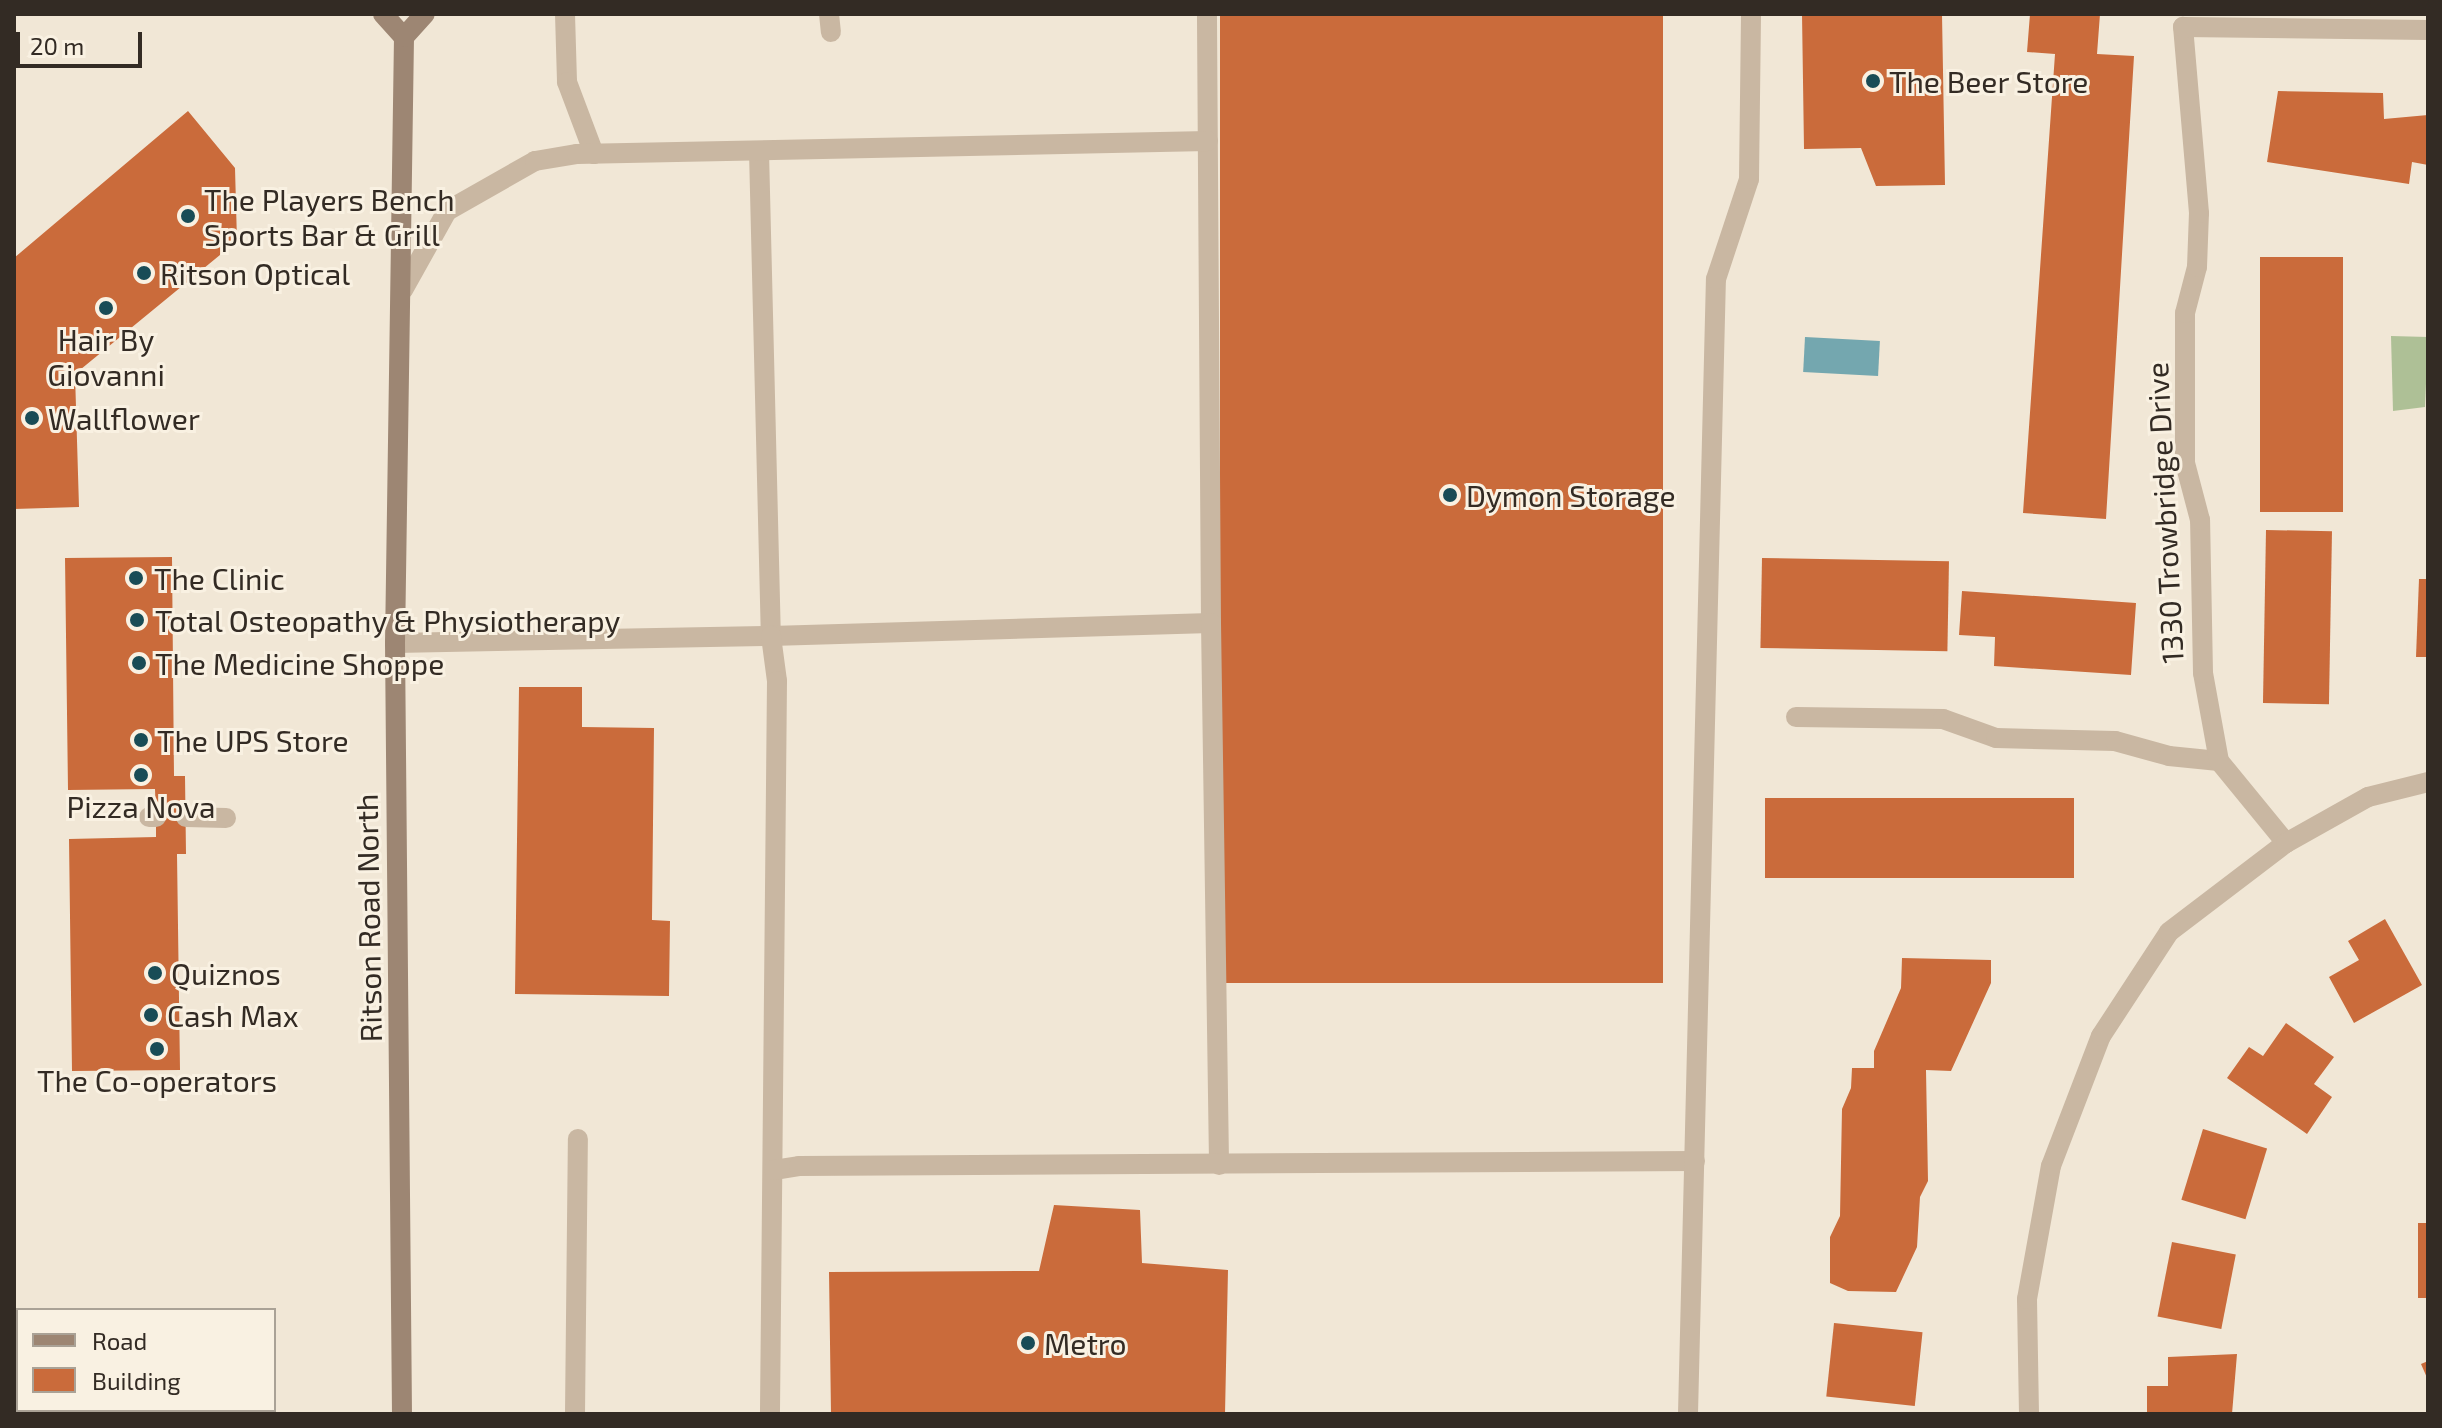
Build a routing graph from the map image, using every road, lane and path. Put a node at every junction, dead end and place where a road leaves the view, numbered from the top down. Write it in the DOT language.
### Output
graph roads {
  1 [pos="383,14"];
  2 [pos="425,14"];
  3 [pos="565,14"];
  4 [pos="1207,14"];
  5 [pos="1751,14"];
  6 [pos="2180,21"];
  7 [pos="2428,30"];
  8 [pos="404,37"];
  9 [pos="1208,141"];
  10 [pos="759,151"];
  11 [pos="585,154"];
  12 [pos="403,290"];
  13 [pos="1211,623"];
  14 [pos="771,636"];
  15 [pos="395,643"];
  16 [pos="1796,717"];
  17 [pos="2219,761"];
  18 [pos="2428,782"];
  19 [pos="186,817"];
  20 [pos="226,818"];
  21 [pos="2286,843"];
  22 [pos="578,1139"];
  23 [pos="1695,1161"];
  24 [pos="1219,1165"];
  25 [pos="774,1170"];
  26 [pos="402,1414"];
  27 [pos="575,1414"];
  28 [pos="770,1414"];
  29 [pos="1688,1414"];
  30 [pos="2029,1414"];
  1 -- 8 [label="main road"];
  2 -- 8 [label="main road"];
  3 -- 11 [label="street"];
  4 -- 9 [label="street"];
  5 -- 23 [label="street"];
  6 -- 7 [label="street, 1330 Trowbridge Drive"];
  6 -- 17 [label="street, 1330 Trowbridge Drive"];
  8 -- 12 [label="main road, Ritson Road North"];
  9 -- 10 [label="street"];
  9 -- 13 [label="street"];
  10 -- 11 [label="street"];
  10 -- 14 [label="street"];
  11 -- 12 [label="street"];
  12 -- 15 [label="main road, Ritson Road North"];
  13 -- 14 [label="street"];
  13 -- 24 [label="street"];
  14 -- 15 [label="street"];
  14 -- 25 [label="street"];
  15 -- 26 [label="main road, Ritson Road North"];
  16 -- 17 [label="street"];
  17 -- 21 [label="street, 1330 Trowbridge Drive"];
  18 -- 21 [label="street"];
  19 -- 20 [label="street"];
  21 -- 30 [label="street"];
  22 -- 27 [label="street"];
  23 -- 24 [label="street"];
  23 -- 29 [label="street"];
  24 -- 25 [label="street"];
  25 -- 28 [label="street"];
}
